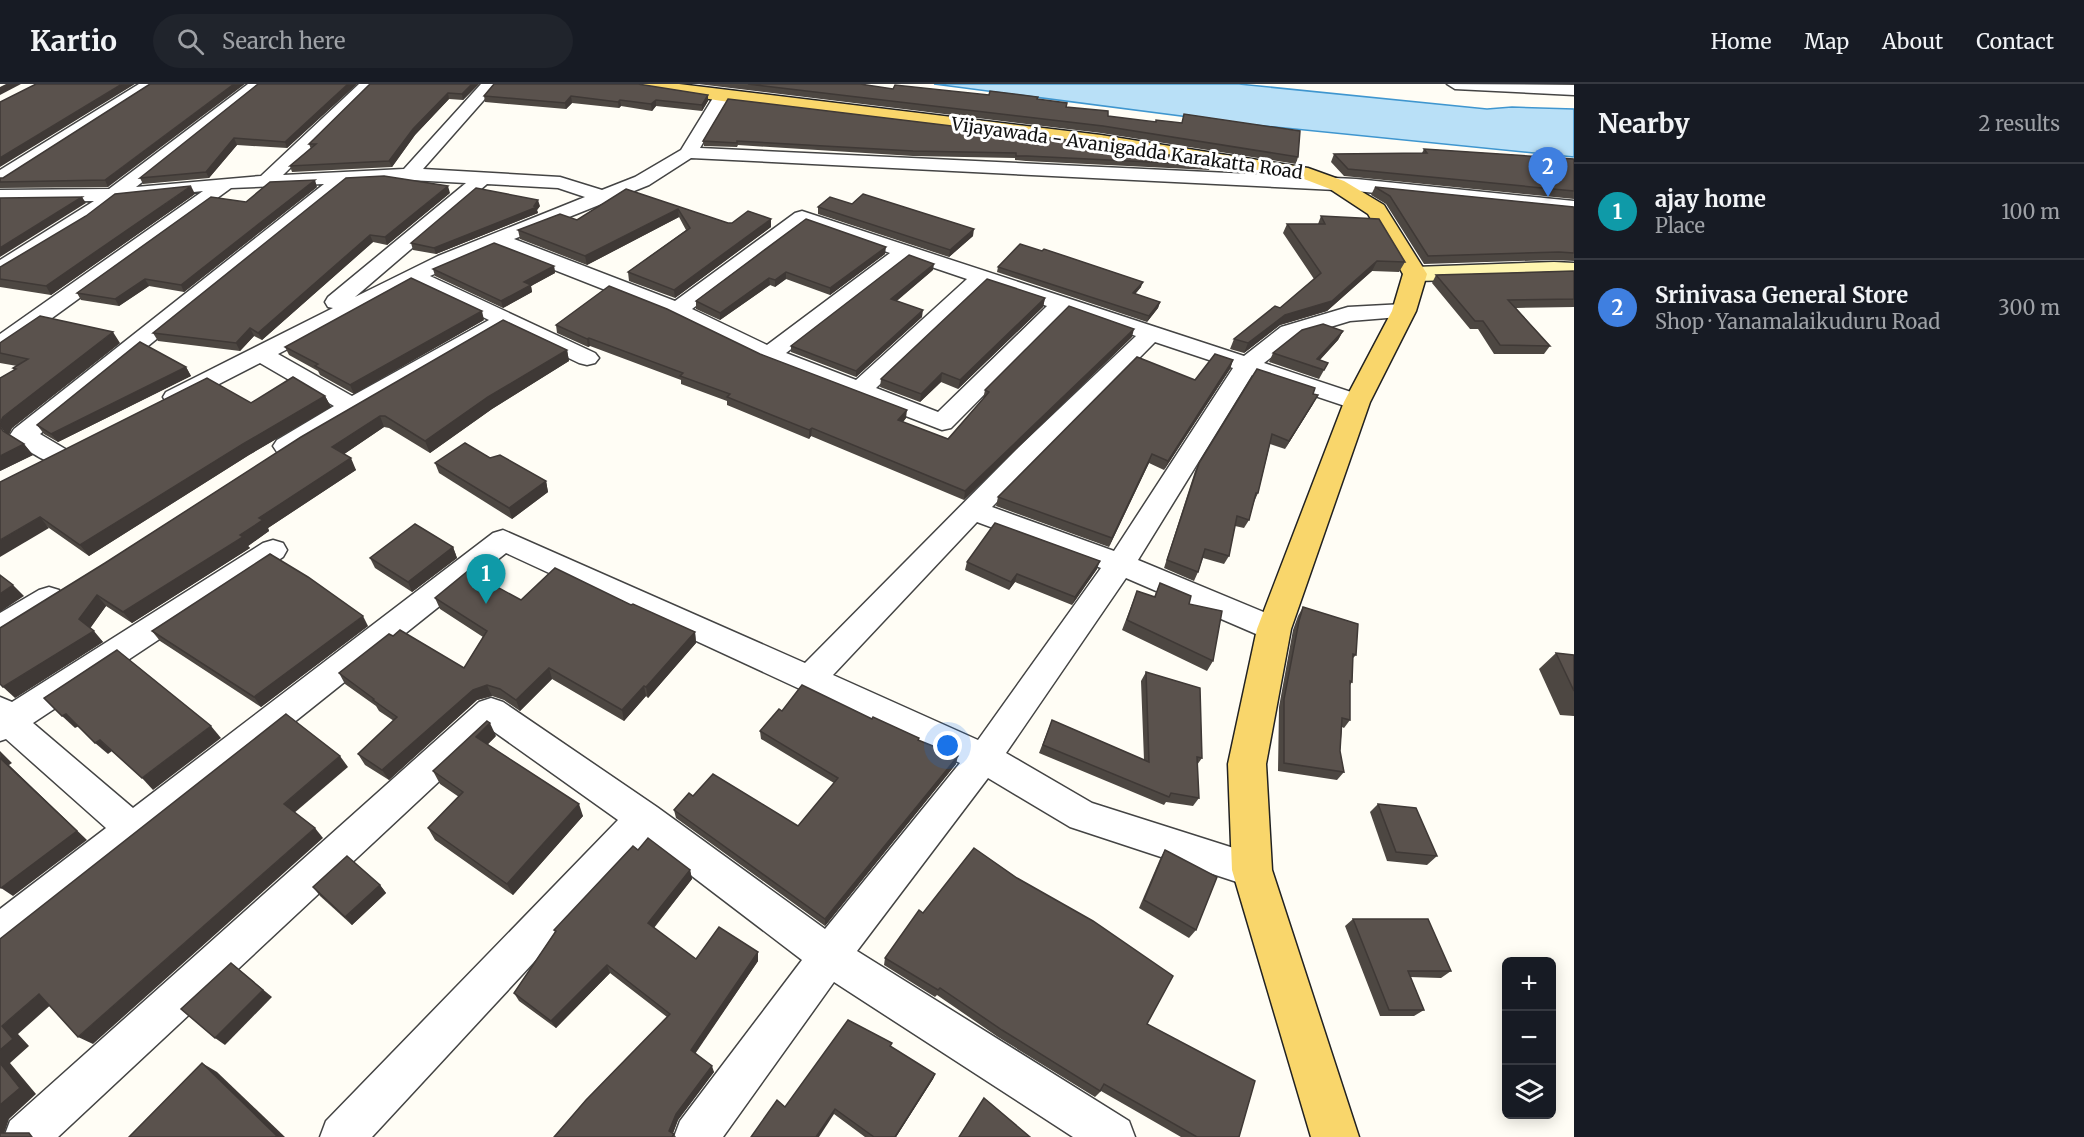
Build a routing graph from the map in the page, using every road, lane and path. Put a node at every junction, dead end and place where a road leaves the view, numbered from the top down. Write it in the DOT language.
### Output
graph roads {
  1 [pos="150,84"];
  2 [pos="258,84"];
  3 [pos="368,84"];
  4 [pos="490,84"];
  5 [pos="645,84"];
  6 [pos="1455,84"];
  7 [pos="1574,90"];
  8 [pos="722,96"];
  9 [pos="688,153"];
  10 [pos="409,174"];
  11 [pos="345,176"];
  12 [pos="0,178"];
  13 [pos="483,178"];
  14 [pos="266,181"];
  15 [pos="227,183"];
  16 [pos="1337,184"];
  17 [pos="114,195"];
  18 [pos="0,196"];
  19 [pos="604,197"];
  20 [pos="1574,207"];
  21 [pos="497,240"];
  22 [pos="905,251"];
  23 [pos="0,269"];
  24 [pos="1574,270"];
  25 [pos="1415,274"];
  26 [pos="413,276"];
  27 [pos="981,277"];
  28 [pos="1062,304"];
  29 [pos="677,310"];
  30 [pos="1404,311"];
  31 [pos="505,320"];
  32 [pos="300,334"];
  33 [pos="1151,334"];
  34 [pos="0,345"];
  35 [pos="261,354"];
  36 [pos="769,356"];
  37 [pos="587,358"];
  38 [pos="1246,366"];
  39 [pos="860,390"];
  40 [pos="1357,402"];
  41 [pos="352,406"];
  42 [pos="154,408"];
  43 [pos="79,445"];
  44 [pos="267,459"];
  45 [pos="972,510"];
  46 [pos="273,549"];
  47 [pos="1120,564"];
  48 [pos="66,588"];
  49 [pos="0,628"];
  50 [pos="1274,629"];
  51 [pos="809,679"];
  52 [pos="3,720"];
  53 [pos="984,758"];
  54 [pos="644,818"];
  55 [pos="133,830"];
  56 [pos="1252,870"];
  57 [pos="0,933"];
  58 [pos="829,956"];
  59 [pos="1086,1130"];
  60 [pos="26,1137"];
  61 [pos="342,1137"];
  62 [pos="696,1137"];
  63 [pos="1335,1137"];
  1 -- 12 [label="street"];
  2 -- 17 [label="street"];
  3 -- 14 [label="street"];
  4 -- 10 [label="street"];
  5 -- 8 [label="main road, Vijayawada - Avanigadda Karakatta Road"];
  6 -- 7 [label="street"];
  8 -- 9 [label="street"];
  8 -- 16 [label="main road, Vijayawada - Avanigadda Karakatta Road"];
  9 -- 16 [label="street"];
  9 -- 19 [label="street"];
  10 -- 11 [label="street"];
  10 -- 13 [label="street"];
  11 -- 14 [label="street"];
  11 -- 43 [label="street"];
  13 -- 19 [label="street"];
  13 -- 32 [label="street"];
  14 -- 15 [label="street"];
  15 -- 17 [label="street"];
  15 -- 34 [label="street"];
  16 -- 20 [label="street"];
  16 -- 25 [label="main road, Vijayawada - Avanigadda Karakatta Road"];
  17 -- 18 [label="street"];
  17 -- 23 [label="street"];
  19 -- 21 [label="street"];
  21 -- 26 [label="street"];
  21 -- 29 [label="street"];
  22 -- 27 [label="street"];
  22 -- 29 [label="street"];
  22 -- 36 [label="street"];
  24 -- 25 [label="street"];
  25 -- 30 [label="main road"];
  26 -- 31 [label="street"];
  26 -- 32 [label="street"];
  27 -- 28 [label="street"];
  27 -- 39 [label="street"];
  28 -- 33 [label="street"];
  28 -- 39 [label="street"];
  29 -- 36 [label="street"];
  30 -- 38 [label="street"];
  30 -- 40 [label="main road"];
  31 -- 37 [label="street"];
  31 -- 41 [label="street"];
  32 -- 35 [label="street"];
  33 -- 38 [label="street"];
  33 -- 45 [label="street"];
  35 -- 41 [label="street"];
  35 -- 42 [label="street"];
  36 -- 39 [label="street"];
  38 -- 40 [label="street"];
  38 -- 47 [label="street"];
  40 -- 50 [label="main road"];
  41 -- 44 [label="street"];
  45 -- 47 [label="street"];
  45 -- 51 [label="street"];
  46 -- 52 [label="street"];
  47 -- 50 [label="street"];
  47 -- 53 [label="street"];
  48 -- 49 [label="street"];
  50 -- 56 [label="main road"];
  51 -- 53 [label="street"];
  51 -- 55 [label="street"];
  52 -- 55 [label="street"];
  53 -- 56 [label="street"];
  53 -- 58 [label="street"];
  54 -- 58 [label="street"];
  54 -- 60 [label="street"];
  54 -- 61 [label="street"];
  55 -- 57 [label="street"];
  56 -- 63 [label="main road"];
  58 -- 59 [label="street"];
  58 -- 62 [label="street"];
}
